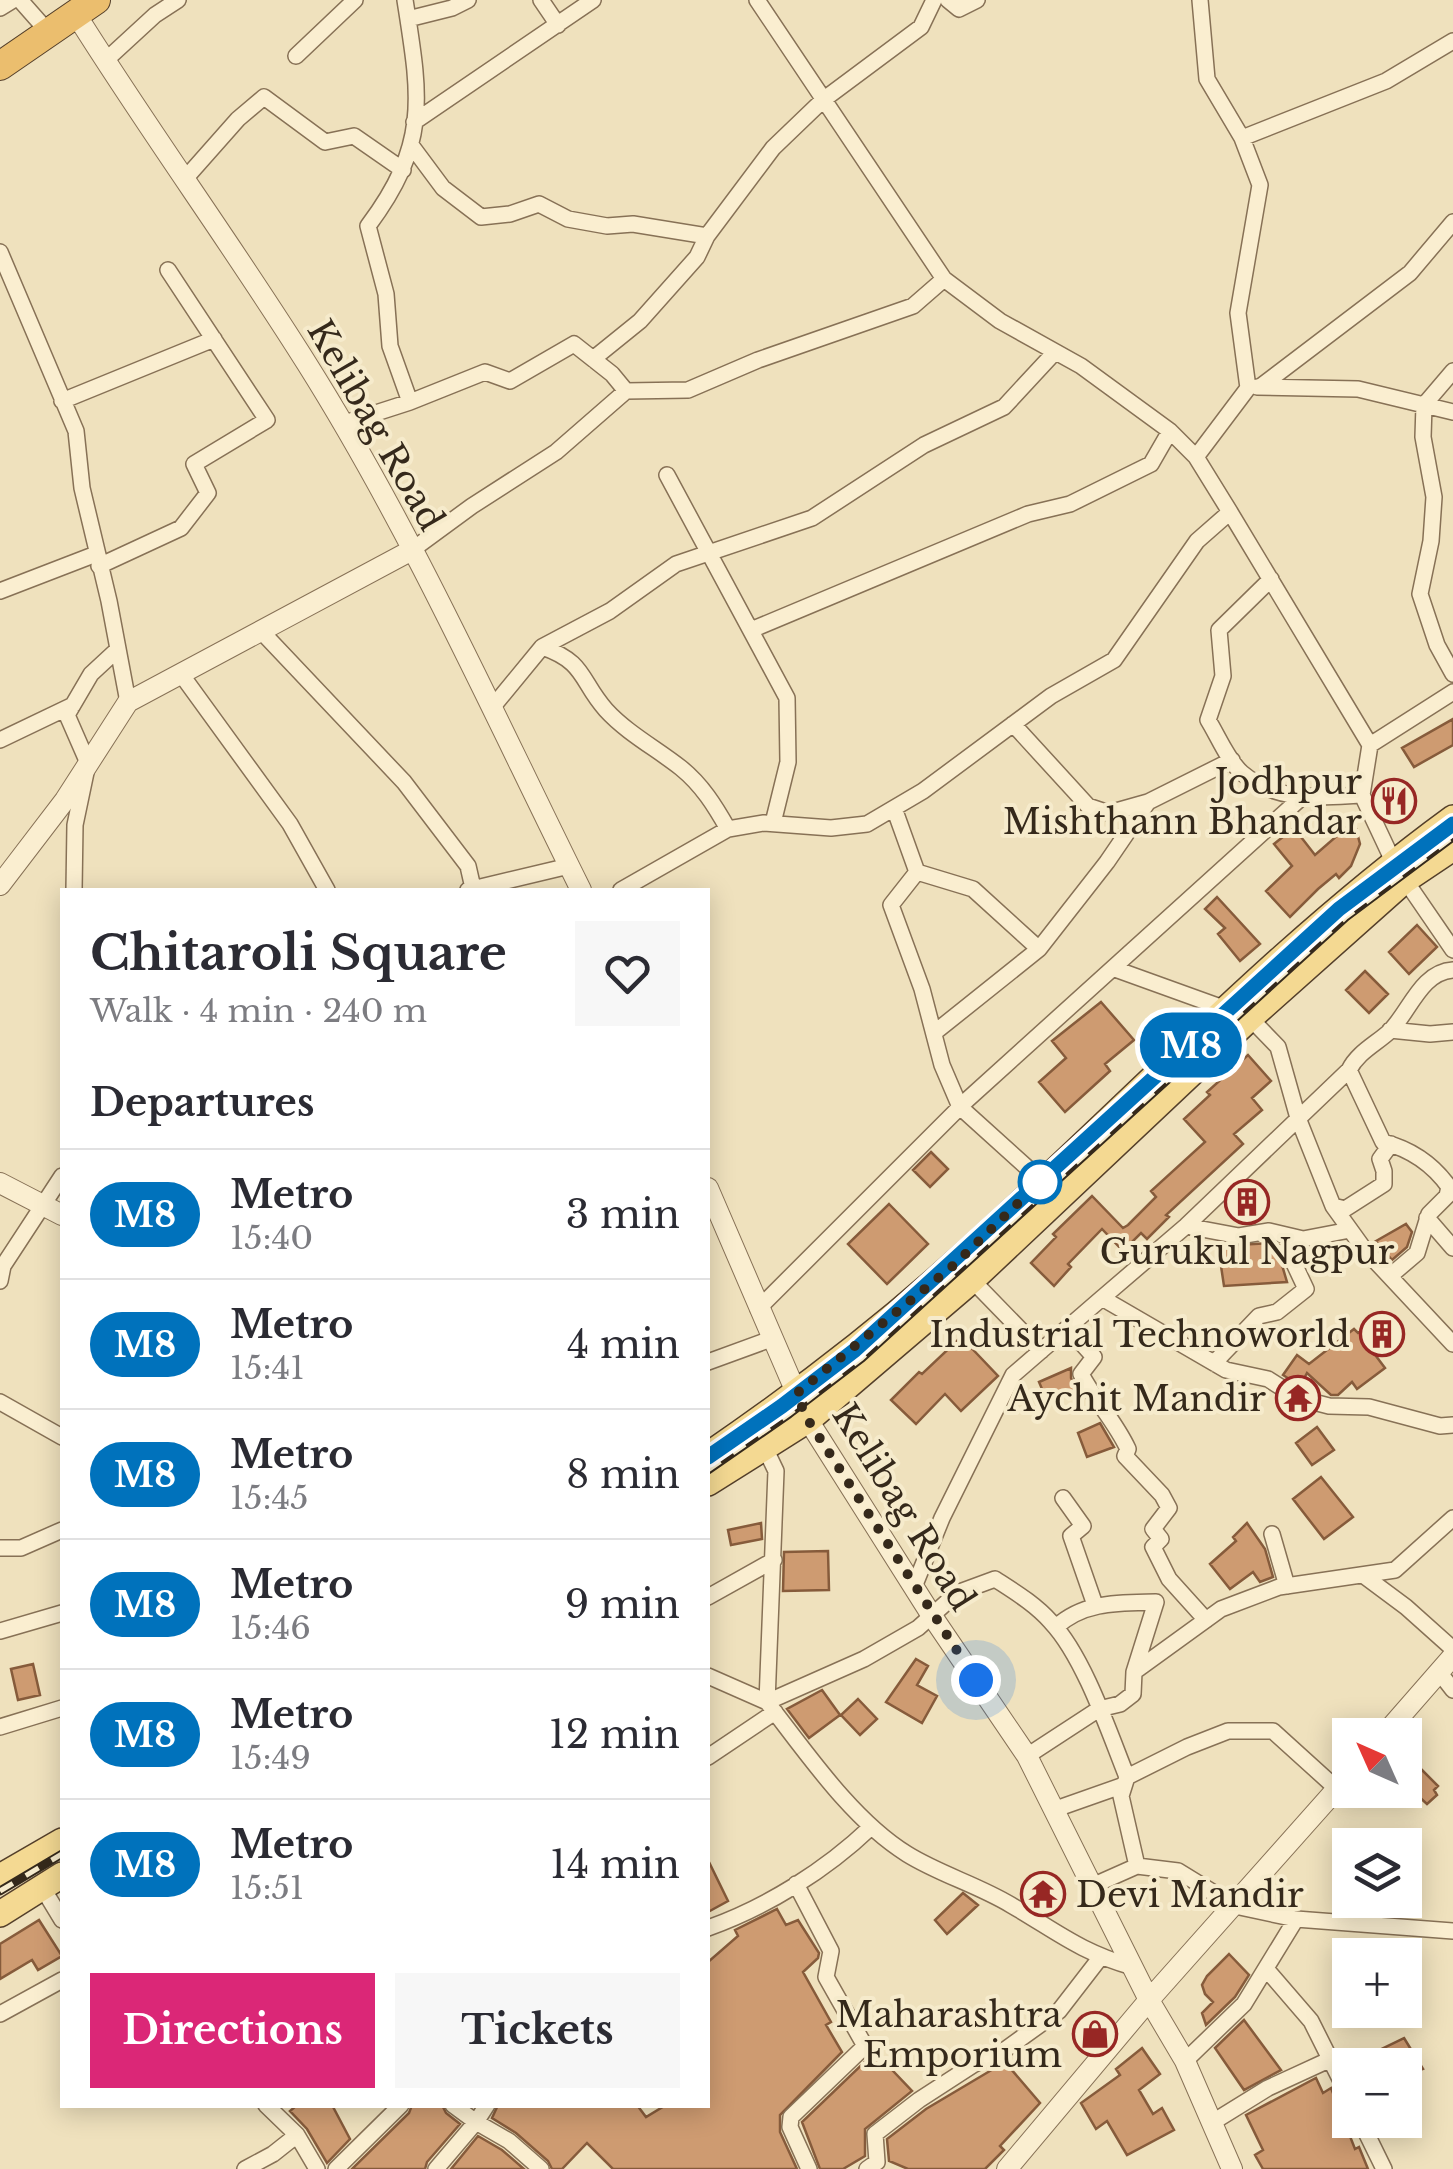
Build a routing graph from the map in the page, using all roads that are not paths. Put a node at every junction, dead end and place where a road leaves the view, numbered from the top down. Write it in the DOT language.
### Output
graph roads {
  1 [pos="16,0"];
  2 [pos="178,0"];
  3 [pos="356,0"];
  4 [pos="405,0"];
  5 [pos="468,0"];
  6 [pos="541,0"];
  7 [pos="592,0"];
  8 [pos="756,0"];
  9 [pos="934,0"];
  10 [pos="948,0"];
  11 [pos="978,0"];
  12 [pos="1200,0"];
  13 [pos="83,6"];
  14 [pos="0,8"];
  15 [pos="408,19"];
  16 [pos="558,25"];
  17 [pos="50,34"];
  18 [pos="1453,41"];
  19 [pos="296,56"];
  20 [pos="105,61"];
  21 [pos="0,66"];
  22 [pos="824,100"];
  23 [pos="414,122"];
  24 [pos="1242,138"];
  25 [pos="411,145"];
  26 [pos="403,170"];
  27 [pos="184,180"];
  28 [pos="1453,222"];
  29 [pos="707,236"];
  30 [pos="0,252"];
  31 [pos="168,270"];
  32 [pos="944,279"];
  33 [pos="6,284"];
  34 [pos="214,339"];
  35 [pos="1056,352"];
  36 [pos="593,359"];
  37 [pos="1453,370"];
  38 [pos="1254,387"];
  39 [pos="626,392"];
  40 [pos="62,400"];
  41 [pos="410,402"];
  42 [pos="1424,405"];
  43 [pos="1453,412"];
  44 [pos="340,421"];
  45 [pos="1170,432"];
  46 [pos="1196,457"];
  47 [pos="666,475"];
  48 [pos="1230,512"];
  49 [pos="412,550"];
  50 [pos="709,553"];
  51 [pos="98,560"];
  52 [pos="1270,579"];
  53 [pos="0,592"];
  54 [pos="750,630"];
  55 [pos="261,631"];
  56 [pos="542,647"];
  57 [pos="118,648"];
  58 [pos="181,674"];
  59 [pos="1453,674"];
  60 [pos="1453,692"];
  61 [pos="128,702"];
  62 [pos="73,705"];
  63 [pos="490,708"];
  64 [pos="1013,724"];
  65 [pos="0,740"];
  66 [pos="1370,745"];
  67 [pos="1232,760"];
  68 [pos="88,763"];
  69 [pos="1362,795"];
  70 [pos="1302,797"];
  71 [pos="1148,802"];
  72 [pos="894,808"];
  73 [pos="1453,818"];
  74 [pos="773,824"];
  75 [pos="728,829"];
  76 [pos="1453,848"];
  77 [pos="569,866"];
  78 [pos="1399,871"];
  79 [pos="917,872"];
  80 [pos="0,885"];
  81 [pos="74,888"];
  82 [pos="326,888"];
  83 [pos="471,888"];
  84 [pos="475,888"];
  85 [pos="579,888"];
  86 [pos="625,888"];
  87 [pos="1039,949"];
  88 [pos="1453,950"];
  89 [pos="1116,970"];
  90 [pos="1453,970"];
  91 [pos="1238,1013"];
  92 [pos="1390,1030"];
  93 [pos="1453,1032"];
  94 [pos="934,1033"];
  95 [pos="1349,1070"];
  96 [pos="960,1108"];
  97 [pos="1298,1118"];
  98 [pos="1391,1144"];
  99 [pos="1446,1172"];
  100 [pos="60,1179"];
  101 [pos="1042,1181"];
  102 [pos="0,1182"];
  103 [pos="710,1193"];
  104 [pos="42,1202"];
  105 [pos="1333,1206"];
  106 [pos="60,1214"];
  107 [pos="1427,1218"];
  108 [pos="1186,1226"];
  109 [pos="1350,1230"];
  110 [pos="1303,1239"];
  111 [pos="1453,1248"];
  112 [pos="1390,1276"];
  113 [pos="972,1280"];
  114 [pos="0,1281"];
  115 [pos="1102,1298"];
  116 [pos="758,1309"];
  117 [pos="1068,1328"];
  118 [pos="771,1338"];
  119 [pos="1453,1344"];
  120 [pos="1041,1350"];
  121 [pos="710,1361"];
  122 [pos="1214,1363"];
  123 [pos="796,1394"];
  124 [pos="0,1402"];
  125 [pos="808,1420"];
  126 [pos="1453,1425"];
  127 [pos="60,1437"];
  128 [pos="764,1446"];
  129 [pos="710,1454"];
  130 [pos="710,1482"];
  131 [pos="1062,1498"];
  132 [pos="1453,1518"];
  133 [pos="60,1531"];
  134 [pos="1272,1534"];
  135 [pos="0,1548"];
  136 [pos="774,1560"];
  137 [pos="1363,1575"];
  138 [pos="1287,1586"];
  139 [pos="914,1587"];
  140 [pos="710,1597"];
  141 [pos="1094,1604"];
  142 [pos="60,1614"];
  143 [pos="932,1616"];
  144 [pos="1206,1620"];
  145 [pos="1056,1628"];
  146 [pos="0,1630"];
  147 [pos="1448,1659"];
  148 [pos="1134,1672"];
  149 [pos="710,1677"];
  150 [pos="1453,1690"];
  151 [pos="771,1707"];
  152 [pos="60,1709"];
  153 [pos="1098,1709"];
  154 [pos="1398,1718"];
  155 [pos="0,1727"];
  156 [pos="710,1755"];
  157 [pos="1027,1756"];
  158 [pos="1332,1774"];
  159 [pos="1126,1781"];
  160 [pos="1332,1795"];
  161 [pos="1053,1810"];
  162 [pos="871,1826"];
  163 [pos="60,1842"];
  164 [pos="1137,1866"];
  165 [pos="0,1877"];
  166 [pos="52,1881"];
  167 [pos="796,1884"];
  168 [pos="1092,1886"];
  169 [pos="5,1901"];
  170 [pos="1235,1906"];
  171 [pos="60,1912"];
  172 [pos="1296,1919"];
  173 [pos="710,1927"];
  174 [pos="1453,1931"];
  175 [pos="1100,1958"];
  176 [pos="1133,1968"];
  177 [pos="1267,1970"];
  178 [pos="60,1981"];
  179 [pos="1149,2000"];
  180 [pos="0,2014"];
  181 [pos="1331,2059"];
  182 [pos="1184,2061"];
  183 [pos="398,2108"];
  184 [pos="458,2108"];
  185 [pos="485,2108"];
  186 [pos="272,2110"];
  187 [pos="476,2122"];
  188 [pos="1213,2122"];
  189 [pos="297,2134"];
  190 [pos="1369,2138"];
  191 [pos="245,2169"];
  192 [pos="317,2169"];
  193 [pos="336,2169"];
  194 [pos="436,2169"];
  195 [pos="540,2169"];
  196 [pos="809,2169"];
  197 [pos="867,2169"];
  198 [pos="1007,2169"];
  199 [pos="1232,2169"];
  200 [pos="1384,2169"];
  1 -- 14 [label="street"];
  1 -- 17 [label="street"];
  2 -- 20 [label="street"];
  3 -- 19 [label="street"];
  4 -- 15 [label="street"];
  5 -- 15 [label="street"];
  6 -- 16 [label="street"];
  7 -- 16 [label="street"];
  8 -- 22 [label="street"];
  9 -- 22 [label="street"];
  10 -- 11 [label="street"];
  12 -- 24 [label="street"];
  13 -- 17 [label="highway"];
  13 -- 20 [label="street, Kelibag Road"];
  15 -- 23 [label="street"];
  16 -- 23 [label="street"];
  17 -- 21 [label="highway"];
  18 -- 24 [label="street"];
  20 -- 27 [label="street, Kelibag Road"];
  22 -- 29 [label="street"];
  22 -- 32 [label="street"];
  23 -- 25 [label="street"];
  24 -- 38 [label="street"];
  25 -- 26 [label="street"];
  25 -- 29 [label="street"];
  26 -- 27 [label="street"];
  26 -- 41 [label="street"];
  27 -- 44 [label="street, Kelibag Road"];
  28 -- 38 [label="street"];
  29 -- 36 [label="street"];
  30 -- 33 [label="street"];
  31 -- 34 [label="street"];
  32 -- 35 [label="street"];
  32 -- 39 [label="street"];
  33 -- 40 [label="street"];
  34 -- 40 [label="street"];
  34 -- 51 [label="street"];
  35 -- 45 [label="street"];
  35 -- 50 [label="street"];
  36 -- 39 [label="street"];
  36 -- 41 [label="street"];
  37 -- 42 [label="street"];
  38 -- 42 [label="street"];
  38 -- 46 [label="street"];
  39 -- 49 [label="street"];
  40 -- 51 [label="street"];
  41 -- 44 [label="street"];
  42 -- 43 [label="street"];
  42 -- 59 [label="street"];
  44 -- 49 [label="street, Kelibag Road"];
  45 -- 46 [label="street"];
  45 -- 54 [label="street"];
  46 -- 48 [label="street"];
  47 -- 50 [label="street"];
  48 -- 52 [label="street"];
  48 -- 64 [label="street"];
  49 -- 55 [label="street"];
  49 -- 63 [label="street, Kelibag Road"];
  50 -- 54 [label="street"];
  50 -- 56 [label="street"];
  51 -- 53 [label="street"];
  51 -- 57 [label="street"];
  52 -- 66 [label="street"];
  52 -- 67 [label="street"];
  54 -- 74 [label="street"];
  55 -- 58 [label="street"];
  55 -- 83 [label="street"];
  56 -- 63 [label="street"];
  56 -- 75 [label="street"];
  57 -- 61 [label="street"];
  57 -- 62 [label="street"];
  58 -- 61 [label="street"];
  58 -- 82 [label="street"];
  60 -- 66 [label="street"];
  61 -- 68 [label="street"];
  62 -- 65 [label="street"];
  62 -- 68 [label="street"];
  63 -- 77 [label="street, Kelibag Road"];
  64 -- 71 [label="street"];
  64 -- 72 [label="street"];
  66 -- 69 [label="street"];
  67 -- 70 [label="street"];
  67 -- 71 [label="street"];
  68 -- 80 [label="street"];
  68 -- 81 [label="street"];
  69 -- 70 [label="street"];
  69 -- 78 [label="street"];
  70 -- 89 [label="street"];
  71 -- 87 [label="street"];
  72 -- 74 [label="street"];
  72 -- 79 [label="street"];
  73 -- 78 [label="main road"];
  74 -- 75 [label="street"];
  75 -- 86 [label="street"];
  76 -- 78 [label="main road"];
  77 -- 84 [label="street"];
  77 -- 85 [label="street, Kelibag Road"];
  78 -- 88 [label="street"];
  78 -- 91 [label="main road"];
  79 -- 87 [label="street"];
  79 -- 94 [label="street"];
  87 -- 94 [label="street"];
  89 -- 91 [label="street"];
  89 -- 96 [label="street"];
  90 -- 92 [label="street"];
  91 -- 97 [label="street"];
  91 -- 101 [label="main road"];
  91 -- 113 [label="main road"];
  92 -- 93 [label="street"];
  92 -- 95 [label="street"];
  94 -- 96 [label="street"];
  95 -- 97 [label="street"];
  95 -- 98 [label="street"];
  96 -- 101 [label="street"];
  96 -- 116 [label="street"];
  97 -- 105 [label="street"];
  97 -- 108 [label="street"];
  98 -- 99 [label="street"];
  98 -- 105 [label="street"];
  99 -- 107 [label="street"];
  100 -- 104 [label="street"];
  101 -- 123 [label="main road"];
  102 -- 104 [label="street"];
  103 -- 116 [label="street, Kelibag Road"];
  104 -- 106 [label="street"];
  104 -- 114 [label="street"];
  105 -- 109 [label="street"];
  107 -- 111 [label="street"];
  107 -- 112 [label="street"];
  108 -- 110 [label="street"];
  108 -- 115 [label="street"];
  109 -- 110 [label="street"];
  109 -- 112 [label="street"];
  110 -- 122 [label="street"];
  112 -- 119 [label="street"];
  113 -- 120 [label="street"];
  113 -- 125 [label="main road"];
  115 -- 117 [label="street"];
  115 -- 122 [label="street"];
  116 -- 118 [label="street, Kelibag Road"];
  117 -- 120 [label="street"];
  117 -- 144 [label="street"];
  118 -- 121 [label="street"];
  118 -- 123 [label="street, Kelibag Road"];
  120 -- 139 [label="street"];
  122 -- 126 [label="street"];
  123 -- 125 [label="street, Kelibag Road"];
  123 -- 129 [label="main road"];
  124 -- 127 [label="street"];
  125 -- 128 [label="main road"];
  125 -- 139 [label="street, Kelibag Road"];
  128 -- 130 [label="main road"];
  128 -- 136 [label="street"];
  131 -- 141 [label="street"];
  132 -- 137 [label="street"];
  133 -- 135 [label="street"];
  134 -- 138 [label="street"];
  136 -- 140 [label="street"];
  136 -- 151 [label="street"];
  137 -- 138 [label="street"];
  137 -- 147 [label="street"];
  138 -- 144 [label="street"];
  139 -- 143 [label="street, Kelibag Road"];
  141 -- 145 [label="street"];
  141 -- 148 [label="street"];
  142 -- 146 [label="street"];
  143 -- 145 [label="street"];
  143 -- 151 [label="street"];
  143 -- 157 [label="street, Kelibag Road"];
  144 -- 148 [label="street"];
  145 -- 153 [label="street"];
  147 -- 150 [label="street"];
  147 -- 154 [label="street"];
  148 -- 153 [label="street"];
  149 -- 151 [label="street"];
  151 -- 156 [label="street"];
  151 -- 162 [label="street"];
  152 -- 155 [label="street"];
  153 -- 157 [label="street"];
  153 -- 159 [label="street"];
  157 -- 161 [label="street, Kelibag Road"];
  158 -- 159 [label="street"];
  159 -- 161 [label="street"];
  159 -- 164 [label="street"];
  160 -- 170 [label="street"];
  161 -- 168 [label="street, Kelibag Road"];
  162 -- 167 [label="street"];
  162 -- 175 [label="street"];
  163 -- 165 [label="main road"];
  164 -- 168 [label="street"];
  164 -- 170 [label="street"];
  166 -- 169 [label="main road"];
  166 -- 171 [label="street"];
  167 -- 173 [label="street"];
  167 -- 196 [label="street"];
  168 -- 176 [label="street, Kelibag Road"];
  170 -- 172 [label="street"];
  170 -- 179 [label="street"];
  172 -- 174 [label="street"];
  172 -- 177 [label="street"];
  175 -- 176 [label="street"];
  175 -- 197 [label="street"];
  176 -- 179 [label="street, Kelibag Road"];
  177 -- 181 [label="street"];
  177 -- 182 [label="street"];
  178 -- 180 [label="street"];
  179 -- 182 [label="street, Kelibag Road"];
  179 -- 198 [label="street"];
  181 -- 188 [label="street"];
  182 -- 188 [label="street, Kelibag Road"];
  183 -- 193 [label="street"];
  184 -- 187 [label="street"];
  185 -- 187 [label="street"];
  186 -- 189 [label="street"];
  187 -- 194 [label="street"];
  187 -- 195 [label="street"];
  188 -- 199 [label="street, Kelibag Road"];
  189 -- 191 [label="street"];
  189 -- 192 [label="street"];
  190 -- 200 [label="street"];
}
